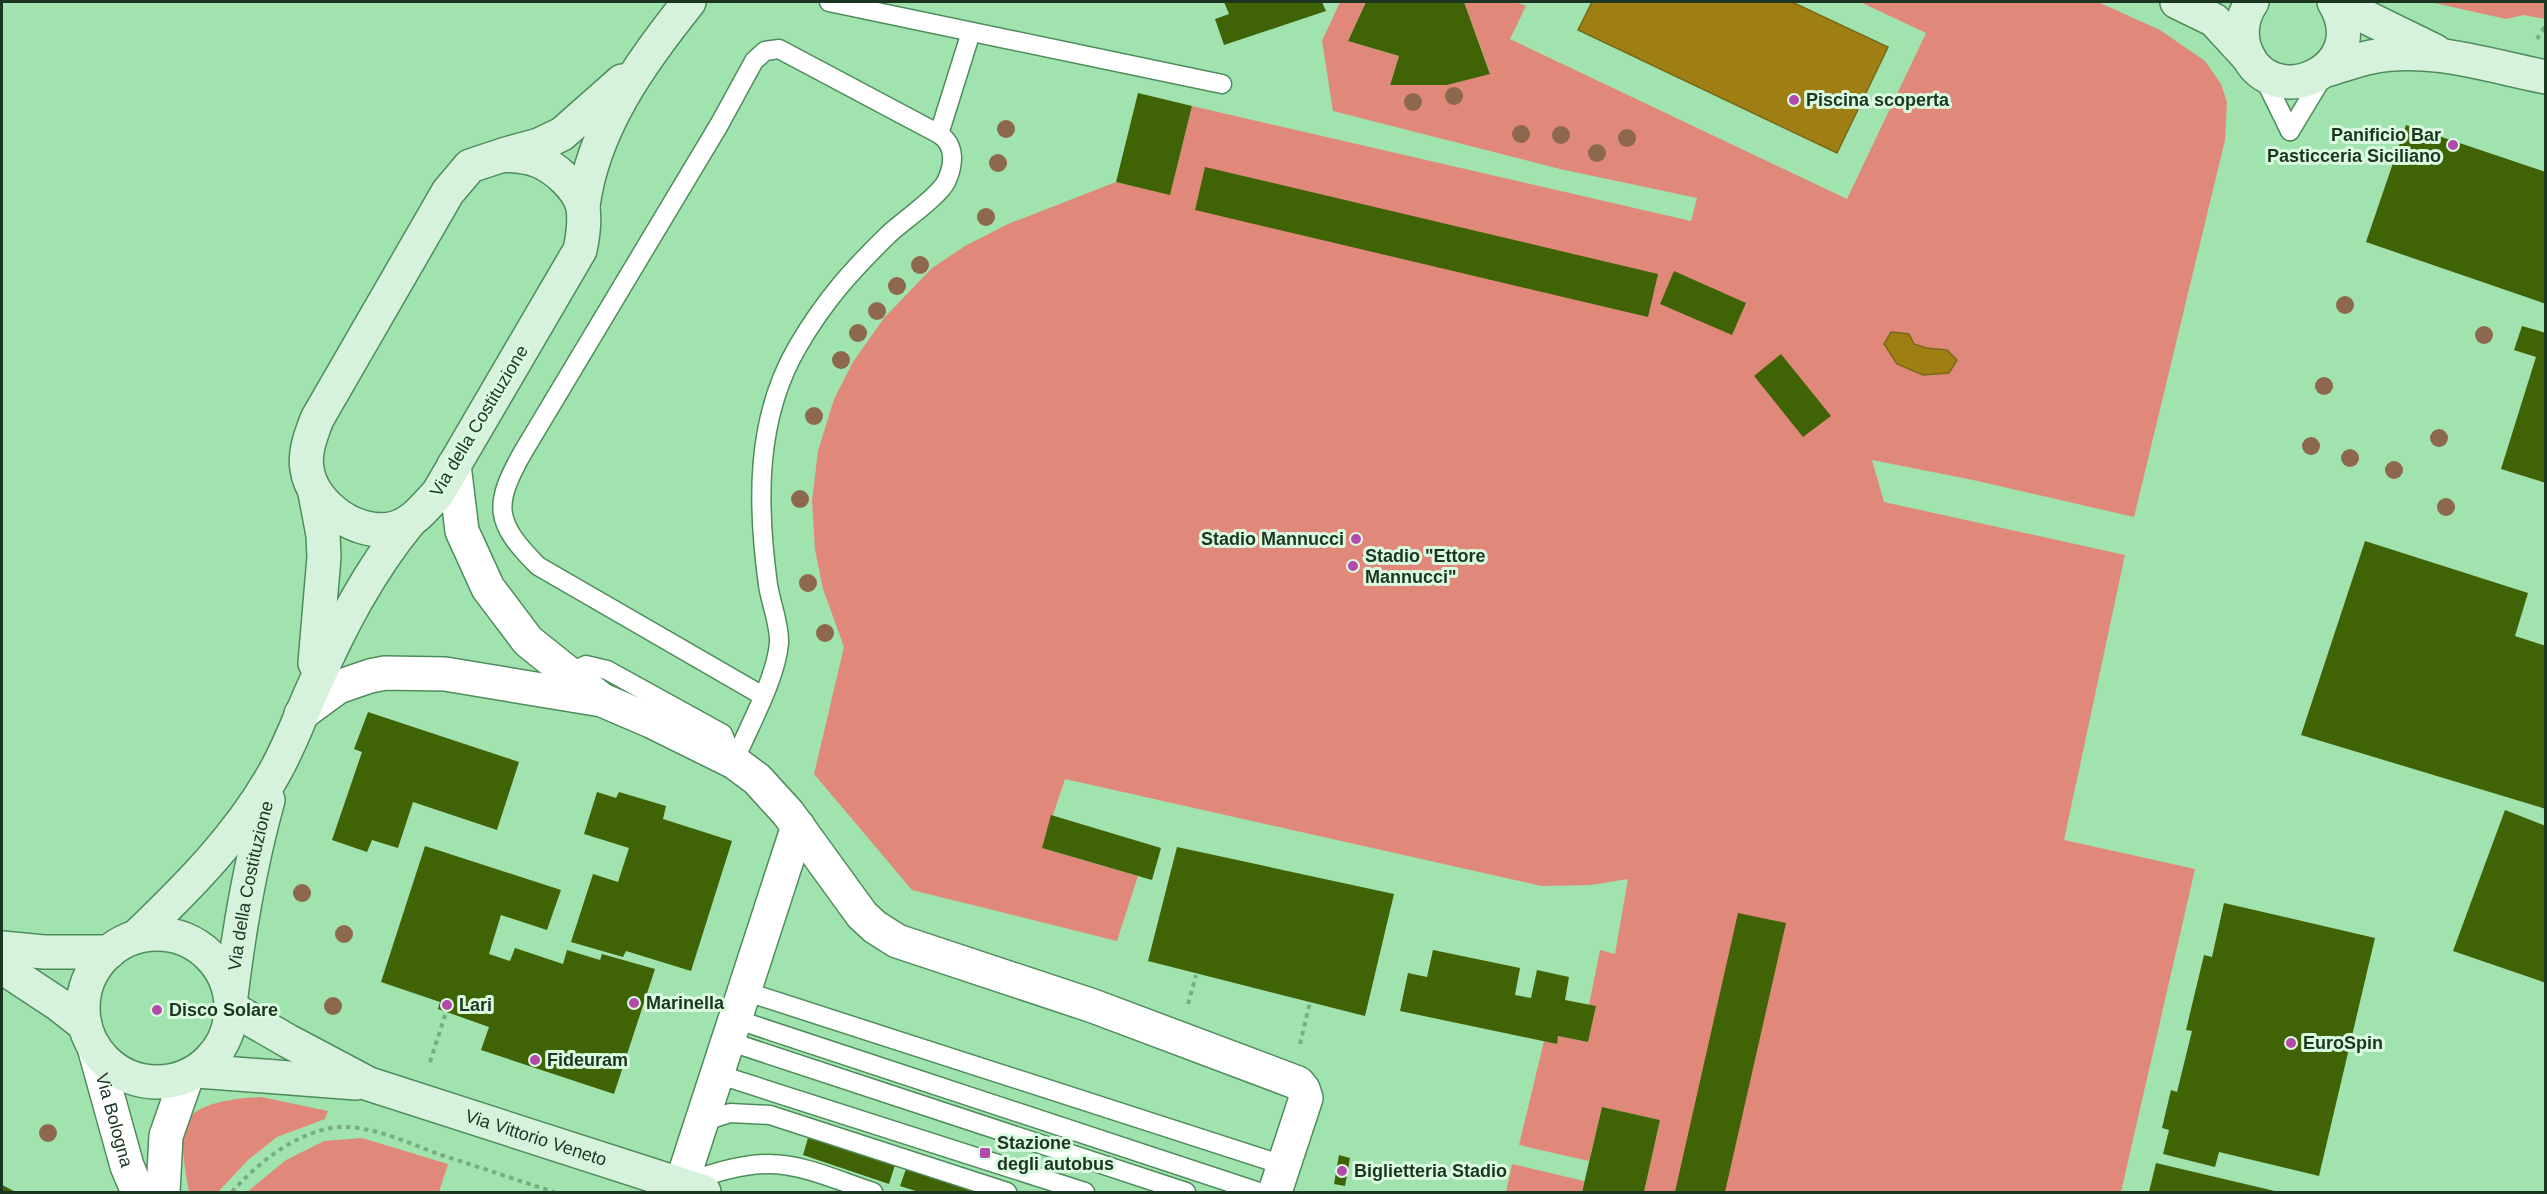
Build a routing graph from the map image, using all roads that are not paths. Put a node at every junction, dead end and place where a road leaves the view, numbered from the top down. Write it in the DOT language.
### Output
graph roads {
  1 [pos="689,2"];
  2 [pos="829,2"];
  3 [pos="2177,2"];
  4 [pos="2252,2"];
  5 [pos="2334,2"];
  6 [pos="971,32"];
  7 [pos="2444,56"];
  8 [pos="2253,62"];
  9 [pos="641,64"];
  10 [pos="2326,70"];
  11 [pos="2546,77"];
  12 [pos="1222,84"];
  13 [pos="939,134"];
  14 [pos="503,155"];
  15 [pos="583,206"];
  16 [pos="454,465"];
  17 [pos="315,493"];
  18 [pos="410,521"];
  19 [pos="568,673"];
  20 [pos="763,696"];
  21 [pos="602,700"];
  22 [pos="307,701"];
  23 [pos="734,762"];
  24 [pos="277,769"];
  25 [pos="798,826"];
  26 [pos="123,944"];
  27 [pos="2,948"];
  28 [pos="2,967"];
  29 [pos="231,1005"];
  30 [pos="736,1017"];
  31 [pos="89,1036"];
  32 [pos="192,1073"];
  33 [pos="717,1074"];
  34 [pos="369,1084"];
  35 [pos="702,1122"];
  36 [pos="1279,1179"];
  37 [pos="692,1189"];
  38 [pos="138,1192"];
  39 [pos="163,1192"];
  40 [pos="873,1192"];
  41 [pos="1007,1192"];
  42 [pos="1084,1192"];
  43 [pos="1186,1192"];
  44 [pos="1259,1192"];
  1 -- 9 [label="street, Via della Costituzione"];
  2 -- 6 [label="lane"];
  3 -- 8 [label="street"];
  4 -- 8 [label="street"];
  5 -- 7 [label="street"];
  5 -- 10 [label="street"];
  6 -- 12 [label="lane"];
  6 -- 13 [label="lane"];
  7 -- 10 [label="street"];
  7 -- 11 [label="street"];
  8 -- 10 [label="street"];
  8 -- 10 [label="lane"];
  9 -- 14 [label="street, Via della Costituzione"];
  9 -- 15 [label="street, Via della Costituzione"];
  13 -- 20 [label="lane"];
  13 -- 20 [label="lane"];
  14 -- 15 [label="street, Via della Costituzione"];
  14 -- 17 [label="street, Via della Costituzione"];
  15 -- 16 [label="street, Via della Costituzione"];
  16 -- 18 [label="street, Via della Costituzione"];
  16 -- 19 [label="street"];
  17 -- 18 [label="street"];
  17 -- 22 [label="street, Via della Costituzione"];
  18 -- 22 [label="street, Via della Costituzione"];
  19 -- 21 [label="street"];
  19 -- 23 [label="lane"];
  20 -- 23 [label="lane"];
  21 -- 22 [label="street"];
  21 -- 23 [label="street"];
  22 -- 24 [label="street, Via della Costituzione"];
  23 -- 25 [label="street"];
  24 -- 26 [label="street, Via della Costituzione"];
  24 -- 29 [label="street, Via della Costituzione"];
  25 -- 30 [label="street"];
  25 -- 36 [label="street"];
  26 -- 27 [label="street"];
  26 -- 29 [label="street"];
  26 -- 31 [label="street"];
  28 -- 31 [label="street"];
  29 -- 32 [label="street"];
  29 -- 34 [label="street, Via Vittorio Veneto"];
  30 -- 33 [label="street"];
  30 -- 36 [label="lane"];
  30 -- 43 [label="lane"];
  30 -- 44 [label="lane"];
  31 -- 32 [label="street"];
  31 -- 38 [label="street, Via Bologna"];
  32 -- 34 [label="street, Via Vittorio Veneto"];
  32 -- 39 [label="street, Via Bologna"];
  33 -- 35 [label="street"];
  33 -- 42 [label="lane"];
  34 -- 37 [label="street, Via Vittorio Veneto"];
  35 -- 37 [label="street"];
  35 -- 41 [label="lane"];
  37 -- 40 [label="lane"];
}
